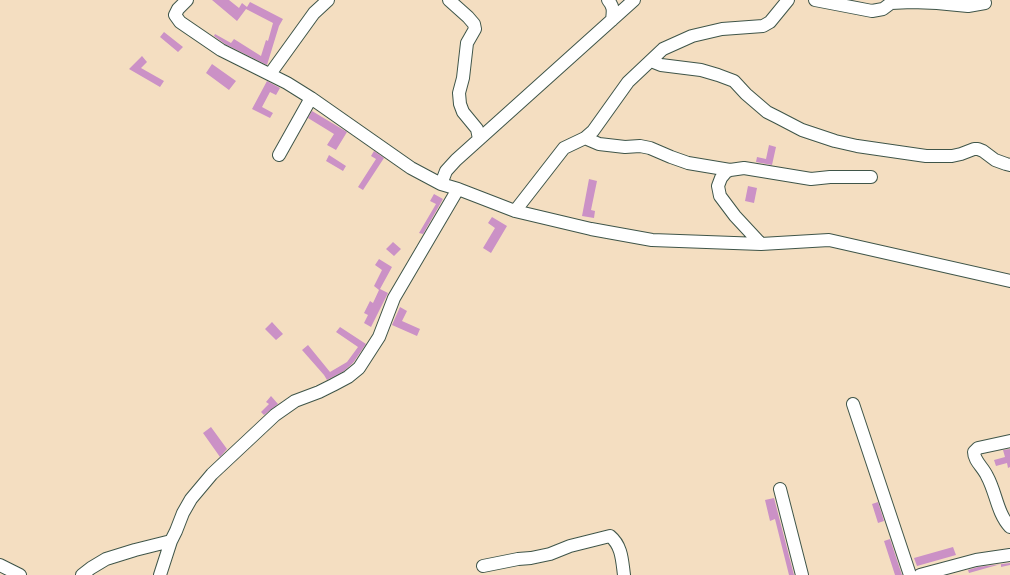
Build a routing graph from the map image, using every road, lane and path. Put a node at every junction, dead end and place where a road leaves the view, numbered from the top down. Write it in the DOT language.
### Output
graph roads {
  1 [pos="187,0"];
  2 [pos="328,0"];
  3 [pos="449,0"];
  4 [pos="608,0"];
  5 [pos="634,0"];
  6 [pos="788,0"];
  7 [pos="815,0"];
  8 [pos="985,3"];
  9 [pos="612,20"];
  10 [pos="651,61"];
  11 [pos="270,74"];
  12 [pos="311,98"];
  13 [pos="585,138"];
  14 [pos="479,139"];
  15 [pos="279,155"];
  16 [pos="1010,165"];
  17 [pos="730,170"];
  18 [pos="871,177"];
  19 [pos="441,184"];
  20 [pos="458,189"];
  21 [pos="515,211"];
  22 [pos="761,244"];
  23 [pos="1010,281"];
  24 [pos="853,404"];
  25 [pos="1010,441"];
  26 [pos="780,489"];
  27 [pos="1010,527"];
  28 [pos="171,541"];
  29 [pos="1010,555"];
  30 [pos="0,565"];
  31 [pos="483,566"];
  32 [pos="20,575"];
  33 [pos="82,575"];
  34 [pos="160,575"];
  35 [pos="624,575"];
  36 [pos="802,575"];
  37 [pos="910,575"];
  38 [pos="920,575"];
  1 -- 11 [label="street"];
  2 -- 11 [label="street"];
  3 -- 14 [label="street"];
  4 -- 9 [label="street"];
  5 -- 9 [label="street"];
  6 -- 10 [label="street"];
  7 -- 8 [label="street"];
  9 -- 14 [label="street"];
  10 -- 13 [label="street"];
  10 -- 16 [label="street"];
  11 -- 12 [label="street"];
  12 -- 15 [label="street"];
  12 -- 19 [label="street"];
  13 -- 17 [label="street"];
  13 -- 21 [label="street"];
  14 -- 19 [label="street"];
  17 -- 18 [label="street"];
  17 -- 22 [label="street"];
  19 -- 20 [label="street"];
  20 -- 21 [label="street"];
  20 -- 28 [label="street"];
  21 -- 22 [label="street"];
  22 -- 23 [label="street"];
  24 -- 37 [label="street"];
  25 -- 27 [label="street"];
  26 -- 36 [label="street"];
  28 -- 33 [label="street"];
  28 -- 34 [label="street"];
  29 -- 38 [label="street"];
  30 -- 32 [label="street"];
  31 -- 35 [label="street"];
}
